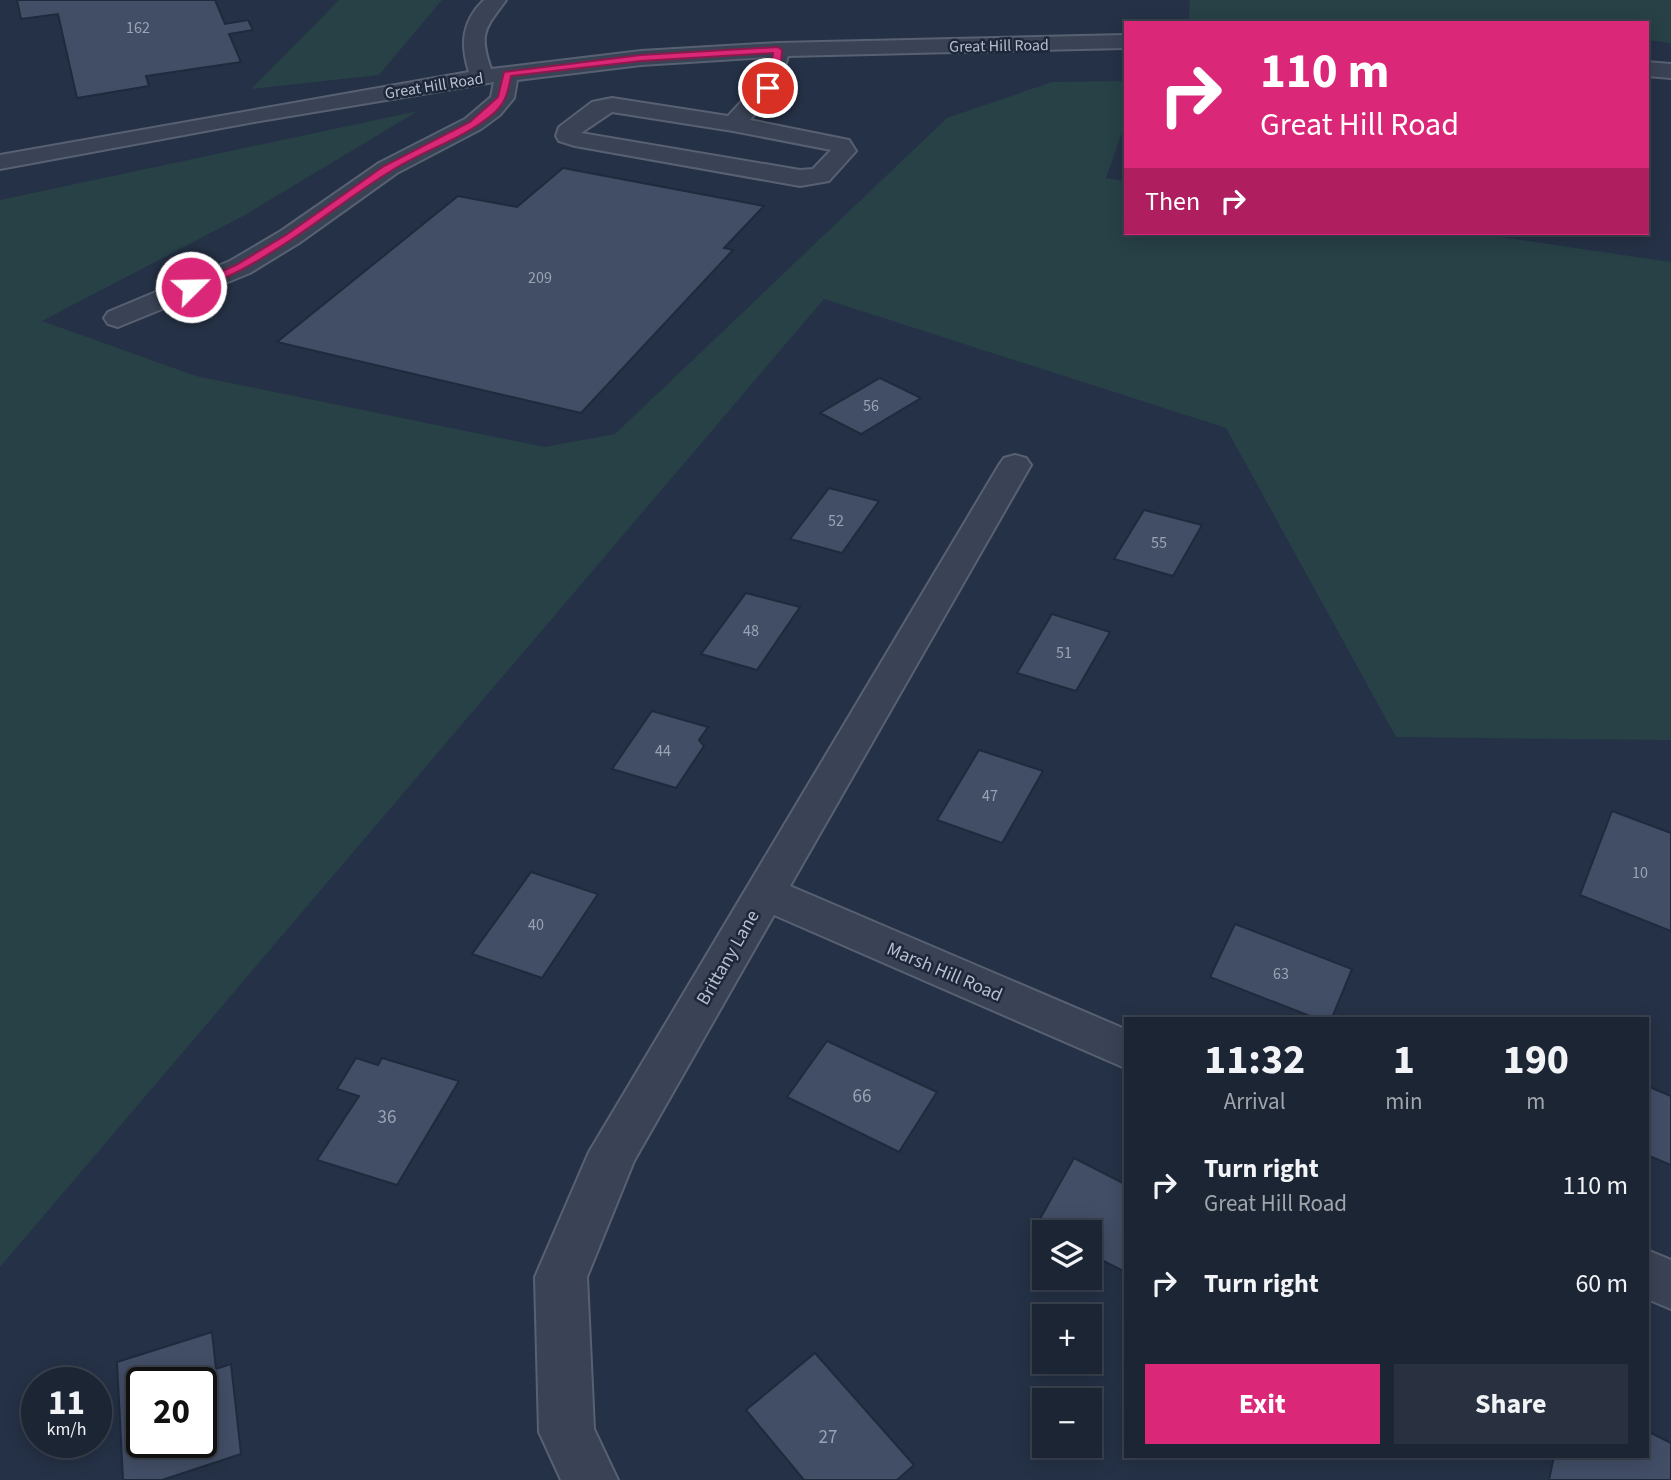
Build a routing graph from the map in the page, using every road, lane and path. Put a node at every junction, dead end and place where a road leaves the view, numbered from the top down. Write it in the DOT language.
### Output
graph roads {
  1 [pos="496,0"];
  2 [pos="1124,42"];
  3 [pos="778,50"];
  4 [pos="1649,69"];
  5 [pos="1671,71"];
  6 [pos="494,76"];
  7 [pos="733,124"];
  8 [pos="0,162"];
  9 [pos="118,318"];
  10 [pos="1015,465"];
  11 [pos="765,893"];
  12 [pos="1124,1048"];
  13 [pos="1649,1275"];
  14 [pos="1671,1285"];
  15 [pos="590,1480"];
  1 -- 6 [label="street"];
  2 -- 3 [label="street, Great Hill Road"];
  3 -- 6 [label="street, Great Hill Road"];
  3 -- 7 [label="street"];
  4 -- 5 [label="street"];
  6 -- 8 [label="street, Great Hill Road"];
  6 -- 9 [label="street"];
  7 -- 7 [label="street"];
  10 -- 11 [label="street, Brittany Lane"];
  11 -- 12 [label="street, Marsh Hill Road"];
  11 -- 15 [label="street, Brittany Lane"];
  13 -- 14 [label="street"];
}
